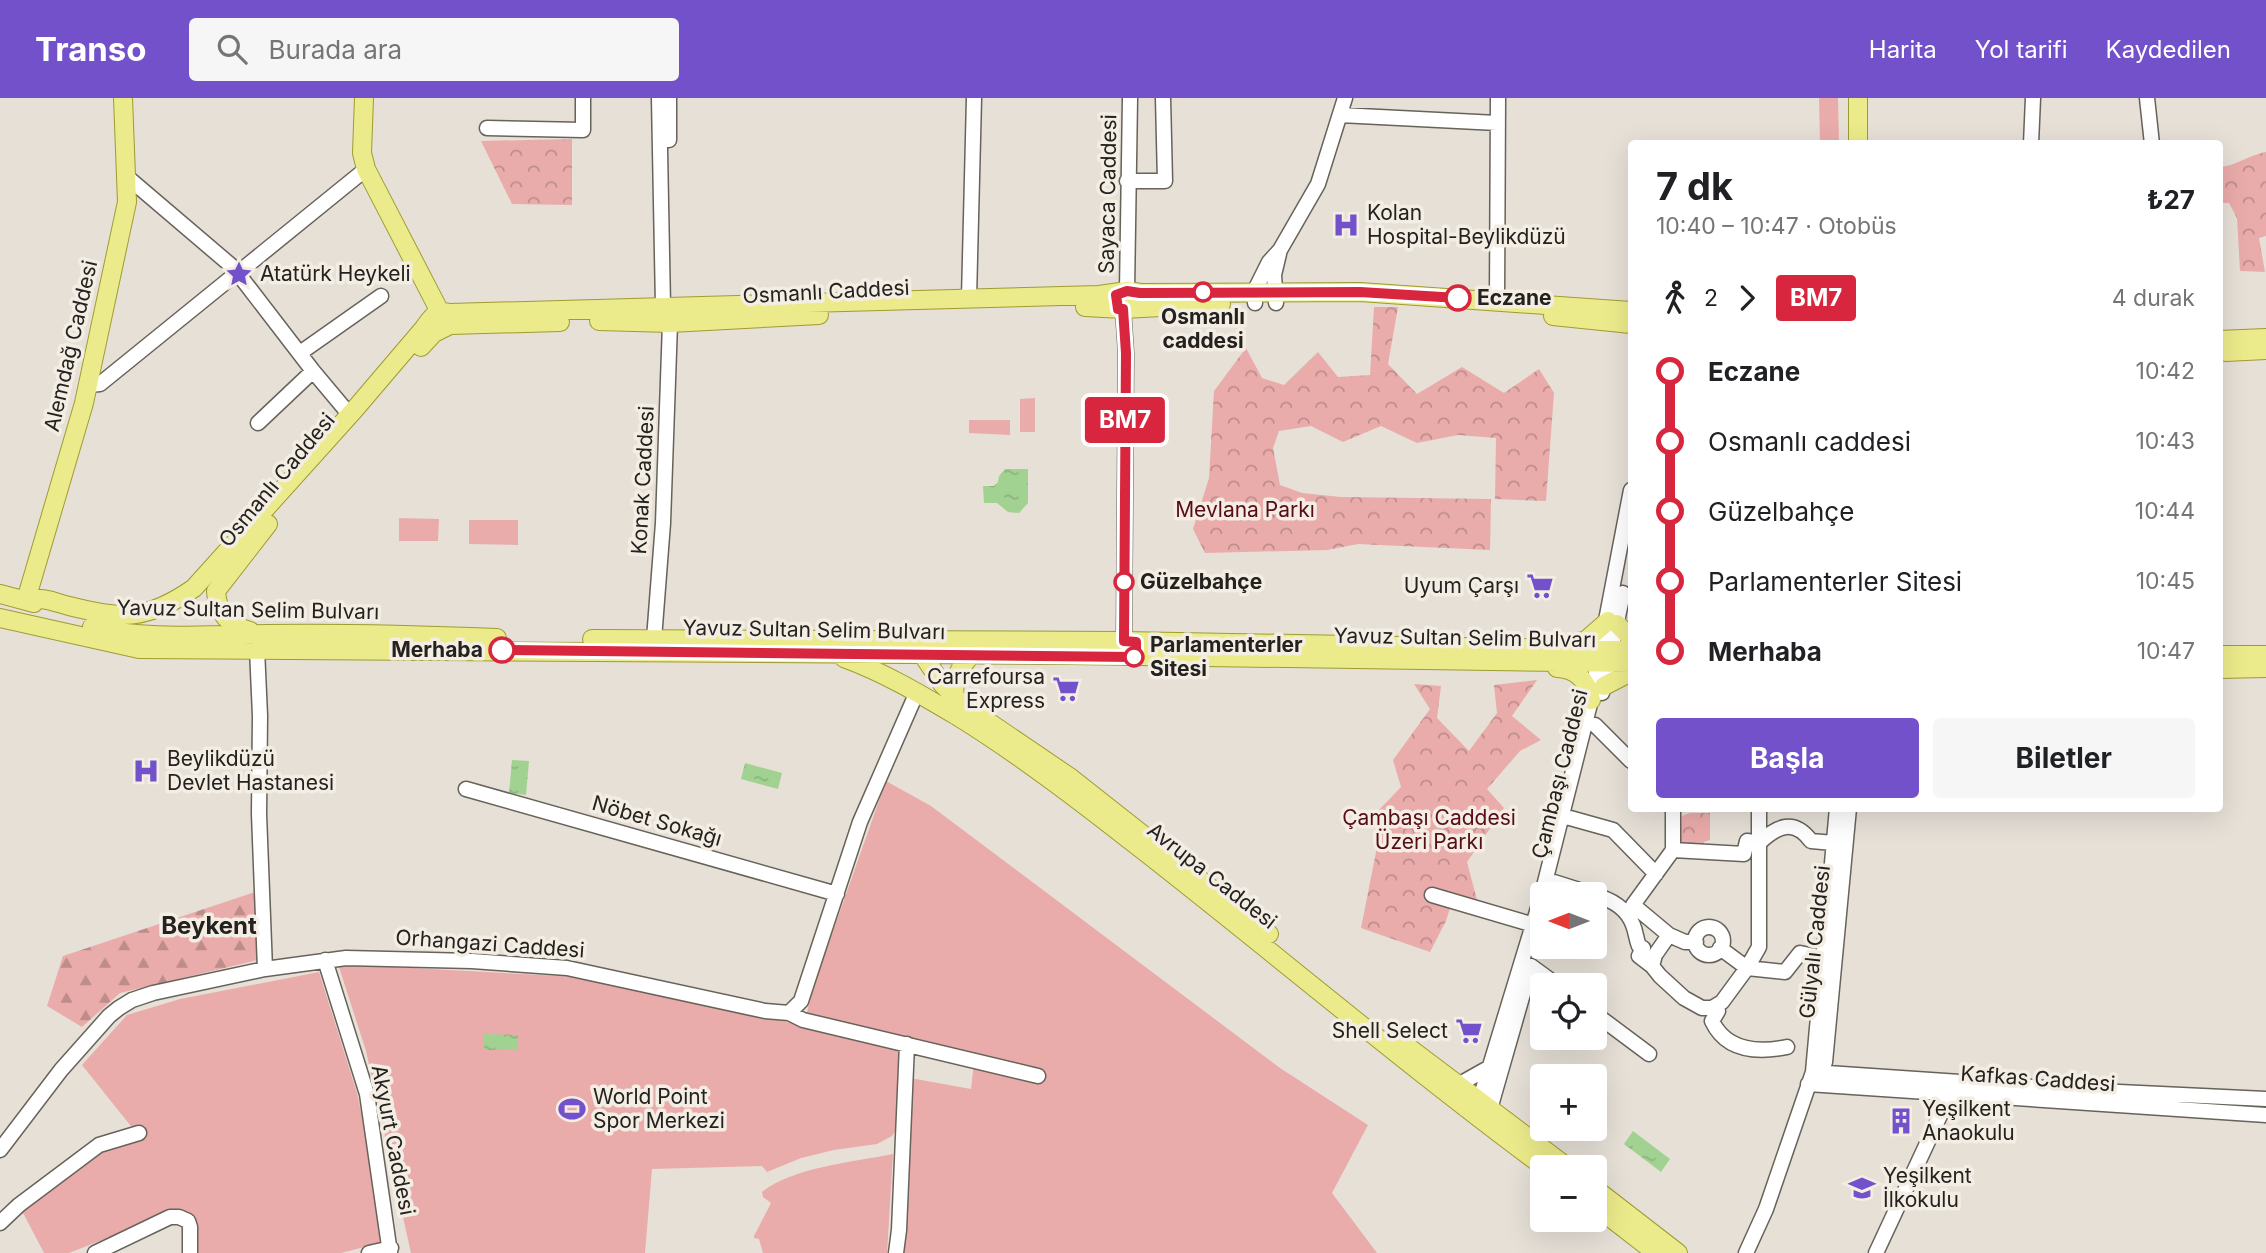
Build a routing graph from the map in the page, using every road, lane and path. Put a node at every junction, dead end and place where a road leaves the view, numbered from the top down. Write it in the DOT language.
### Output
graph roads {
  1 [pos="124,98"];
  2 [pos="364,98"];
  3 [pos="583,98"];
  4 [pos="659,98"];
  5 [pos="669,98"];
  6 [pos="974,98"];
  7 [pos="1130,98"];
  8 [pos="1163,98"];
  9 [pos="1345,98"];
  10 [pos="1498,98"];
  11 [pos="1850,98"];
  12 [pos="1858,98"];
  13 [pos="2032,98"];
  14 [pos="2147,98"];
  15 [pos="1340,115"];
  16 [pos="1497,123"];
  17 [pos="487,128"];
  18 [pos="1850,140"];
  19 [pos="1858,140"];
  20 [pos="2031,140"];
  21 [pos="2152,140"];
  22 [pos="366,169"];
  23 [pos="126,176"];
  24 [pos="1128,181"];
  25 [pos="1280,250"];
  26 [pos="238,273"];
  27 [pos="381,296"];
  28 [pos="1275,297"];
  29 [pos="969,298"];
  30 [pos="1254,298"];
  31 [pos="1125,300"];
  32 [pos="1497,300"];
  33 [pos="1628,311"];
  34 [pos="669,316"];
  35 [pos="440,320"];
  36 [pos="1628,324"];
  37 [pos="2266,338"];
  38 [pos="2223,340"];
  39 [pos="2266,350"];
  40 [pos="2223,352"];
  41 [pos="300,353"];
  42 [pos="313,371"];
  43 [pos="86,394"];
  44 [pos="349,414"];
  45 [pos="258,423"];
  46 [pos="1627,553"];
  47 [pos="0,594"];
  48 [pos="26,600"];
  49 [pos="0,607"];
  50 [pos="135,616"];
  51 [pos="0,618"];
  52 [pos="1612,622"];
  53 [pos="0,629"];
  54 [pos="115,632"];
  55 [pos="1628,635"];
  56 [pos="654,639"];
  57 [pos="261,641"];
  58 [pos="131,648"];
  59 [pos="922,648"];
  60 [pos="1129,649"];
  61 [pos="1628,651"];
  62 [pos="830,654"];
  63 [pos="971,655"];
  64 [pos="1545,655"];
  65 [pos="2266,655"];
  66 [pos="1605,656"];
  67 [pos="2223,656"];
  68 [pos="1628,662"];
  69 [pos="2223,668"];
  70 [pos="2266,668"];
  71 [pos="1628,674"];
  72 [pos="917,692"];
  73 [pos="1598,693"];
  74 [pos="954,697"];
  75 [pos="1595,725"];
  76 [pos="1628,758"];
  77 [pos="466,789"];
  78 [pos="1673,812"];
  79 [pos="1759,812"];
  80 [pos="1837,812"];
  81 [pos="1849,812"];
  82 [pos="1570,818"];
  83 [pos="1759,843"];
  84 [pos="1834,843"];
  85 [pos="1673,850"];
  86 [pos="1656,874"];
  87 [pos="1546,882"];
  88 [pos="1554,882"];
  89 [pos="836,894"];
  90 [pos="1432,895"];
  91 [pos="1607,901"];
  92 [pos="1530,924"];
  93 [pos="1669,935"];
  94 [pos="1696,942"];
  95 [pos="1720,948"];
  96 [pos="1530,950"];
  97 [pos="1824,958"];
  98 [pos="1532,959"];
  99 [pos="325,960"];
  100 [pos="1531,966"];
  101 [pos="1652,966"];
  102 [pos="1747,968"];
  103 [pos="265,969"];
  104 [pos="1541,973"];
  105 [pos="1712,1007"];
  106 [pos="789,1013"];
  107 [pos="1607,1023"];
  108 [pos="906,1044"];
  109 [pos="1787,1047"];
  110 [pos="1649,1054"];
  111 [pos="1490,1067"];
  112 [pos="1038,1076"];
  113 [pos="1810,1078"];
  114 [pos="2266,1083"];
  115 [pos="1458,1085"];
  116 [pos="1950,1094"];
  117 [pos="2265,1099"];
  118 [pos="1482,1110"];
  119 [pos="2266,1115"];
  120 [pos="139,1133"];
  121 [pos="0,1150"];
  122 [pos="1531,1155"];
  123 [pos="1549,1155"];
  124 [pos="1607,1198"];
  125 [pos="1607,1215"];
  126 [pos="0,1223"];
  127 [pos="392,1251"];
  128 [pos="95,1253"];
  129 [pos="190,1253"];
  130 [pos="369,1253"];
  131 [pos="896,1253"];
  132 [pos="1656,1253"];
  133 [pos="1678,1253"];
  134 [pos="1746,1253"];
  135 [pos="1876,1253"];
  1 -- 23 [label="main road, Alemdağ Caddesi"];
  2 -- 22 [label="main road"];
  3 -- 17 [label="street"];
  4 -- 34 [label="street, Konak Caddesi"];
  5 -- 34 [label="street, Konak Caddesi"];
  6 -- 29 [label="street"];
  7 -- 24 [label="street, Sayaca Caddesi"];
  8 -- 24 [label="street"];
  9 -- 15 [label="street"];
  10 -- 16 [label="street"];
  11 -- 18 [label="main road"];
  12 -- 19 [label="main road"];
  13 -- 20 [label="street"];
  14 -- 21 [label="street"];
  15 -- 16 [label="street"];
  15 -- 25 [label="street"];
  16 -- 32 [label="street"];
  22 -- 26 [label="street"];
  22 -- 35 [label="main road"];
  23 -- 26 [label="street"];
  23 -- 43 [label="main road, Alemdağ Caddesi"];
  24 -- 31 [label="street, Sayaca Caddesi"];
  25 -- 28 [label="street"];
  25 -- 30 [label="street"];
  26 -- 41 [label="street"];
  26 -- 43 [label="street"];
  27 -- 41 [label="street"];
  28 -- 30 [label="main road, Osmanlı Caddesi"];
  28 -- 32 [label="main road, Osmanlı Caddesi"];
  28 -- 36 [label="main road, Osmanlı Caddesi"];
  29 -- 31 [label="main road, Osmanlı Caddesi"];
  29 -- 34 [label="main road, Osmanlı Caddesi"];
  30 -- 31 [label="main road, Osmanlı Caddesi"];
  31 -- 34 [label="main road, Osmanlı Caddesi"];
  31 -- 60 [label="street, Sayaca Caddesi"];
  32 -- 33 [label="main road, Osmanlı Caddesi"];
  34 -- 35 [label="main road, Osmanlı Caddesi"];
  34 -- 56 [label="street, Konak Caddesi"];
  35 -- 50 [label="main road, Osmanlı Caddesi"];
  35 -- 57 [label="main road, Osmanlı Caddesi"];
  37 -- 38 [label="main road"];
  39 -- 40 [label="main road"];
  41 -- 42 [label="street"];
  42 -- 44 [label="street"];
  42 -- 45 [label="street"];
  43 -- 48 [label="main road, Alemdağ Caddesi"];
  46 -- 52 [label="street, Çambaşı Caddesi"];
  47 -- 48 [label="main road"];
  48 -- 50 [label="main road, Osmanlı Caddesi"];
  48 -- 54 [label="main road"];
  49 -- 54 [label="main road, Yavuz Sultan Selim Bulvarı"];
  50 -- 54 [label="main road"];
  51 -- 58 [label="main road, Yavuz Sultan Selim Bulvarı"];
  52 -- 55 [label="main road"];
  52 -- 64 [label="main road"];
  52 -- 66 [label="street, Çambaşı Caddesi"];
  53 -- 58 [label="main road"];
  54 -- 57 [label="main road, Yavuz Sultan Selim Bulvarı"];
  56 -- 57 [label="main road, Yavuz Sultan Selim Bulvarı"];
  56 -- 59 [label="main road, Yavuz Sultan Selim Bulvarı"];
  57 -- 58 [label="main road, Yavuz Sultan Selim Bulvarı"];
  57 -- 62 [label="main road, Yavuz Sultan Selim Bulvarı"];
  57 -- 103 [label="street"];
  59 -- 60 [label="main road, Yavuz Sultan Selim Bulvarı"];
  59 -- 62 [label="main road, Yavuz Sultan Selim Bulvarı"];
  59 -- 63 [label="main road, Yavuz Sultan Selim Bulvarı"];
  59 -- 72 [label="main road"];
  59 -- 74 [label="main road, Avrupa Caddesi"];
  60 -- 63 [label="main road, Yavuz Sultan Selim Bulvarı"];
  60 -- 64 [label="main road, Yavuz Sultan Selim Bulvarı"];
  61 -- 66 [label="main road, Yavuz Sultan Selim Bulvarı"];
  62 -- 72 [label="main road, Avrupa Caddesi"];
  63 -- 74 [label="main road"];
  64 -- 66 [label="main road, Yavuz Sultan Selim Bulvarı"];
  64 -- 73 [label="main road"];
  65 -- 67 [label="main road"];
  66 -- 68 [label="main road, Yavuz Sultan Selim Bulvarı"];
  66 -- 73 [label="street, Çambaşı Caddesi"];
  69 -- 70 [label="main road"];
  71 -- 73 [label="main road"];
  72 -- 89 [label="street"];
  72 -- 118 [label="main road, Avrupa Caddesi"];
  73 -- 75 [label="street, Çambaşı Caddesi"];
  73 -- 87 [label="street, Çambaşı Caddesi"];
  74 -- 115 [label="main road, Avrupa Caddesi"];
  75 -- 76 [label="street"];
  75 -- 82 [label="street, Çambaşı Caddesi"];
  77 -- 89 [label="street, Nöbet Sokağı"];
  78 -- 85 [label="street"];
  79 -- 83 [label="street"];
  80 -- 84 [label="street, Gülyalı Caddesi"];
  81 -- 113 [label="street, Gülyalı Caddesi"];
  82 -- 86 [label="street"];
  82 -- 88 [label="street, Çambaşı Caddesi"];
  83 -- 84 [label="street"];
  83 -- 85 [label="street"];
  83 -- 102 [label="street"];
  84 -- 97 [label="street, Gülyalı Caddesi"];
  85 -- 86 [label="street"];
  86 -- 93 [label="street"];
  89 -- 106 [label="street"];
  90 -- 92 [label="street"];
  91 -- 101 [label="street"];
  93 -- 94 [label="street"];
  93 -- 101 [label="street"];
  94 -- 95 [label="street"];
  94 -- 95 [label="street"];
  95 -- 102 [label="street"];
  96 -- 111 [label="street, Çambaşı Caddesi"];
  97 -- 102 [label="street"];
  97 -- 113 [label="street, Gülyalı Caddesi"];
  98 -- 100 [label="street, Çambaşı Caddesi"];
  99 -- 103 [label="street, Orhangazi Caddesi"];
  99 -- 106 [label="street, Orhangazi Caddesi"];
  99 -- 127 [label="street, Akyurt Caddesi"];
  100 -- 104 [label="street"];
  100 -- 118 [label="street, Çambaşı Caddesi"];
  101 -- 105 [label="street"];
  102 -- 105 [label="street"];
  103 -- 121 [label="street, Orhangazi Caddesi"];
  105 -- 109 [label="street"];
  106 -- 108 [label="street, Orhangazi Caddesi"];
  107 -- 110 [label="street"];
  108 -- 112 [label="street, Orhangazi Caddesi"];
  108 -- 131 [label="street"];
  111 -- 115 [label="street"];
  111 -- 118 [label="street, Çambaşı Caddesi"];
  113 -- 116 [label="street, Kafkas Caddesi"];
  113 -- 117 [label="street, Kafkas Caddesi"];
  113 -- 134 [label="street, Gülyalı Caddesi"];
  114 -- 117 [label="street"];
  115 -- 118 [label="main road, Avrupa Caddesi"];
  116 -- 119 [label="street, Kafkas Caddesi"];
  116 -- 135 [label="street"];
  117 -- 119 [label="street"];
  118 -- 122 [label="main road, Avrupa Caddesi"];
  118 -- 123 [label="main road, Avrupa Caddesi"];
  120 -- 126 [label="street"];
  124 -- 133 [label="main road"];
  125 -- 132 [label="main road"];
  127 -- 130 [label="street"];
  128 -- 129 [label="street"];
}
